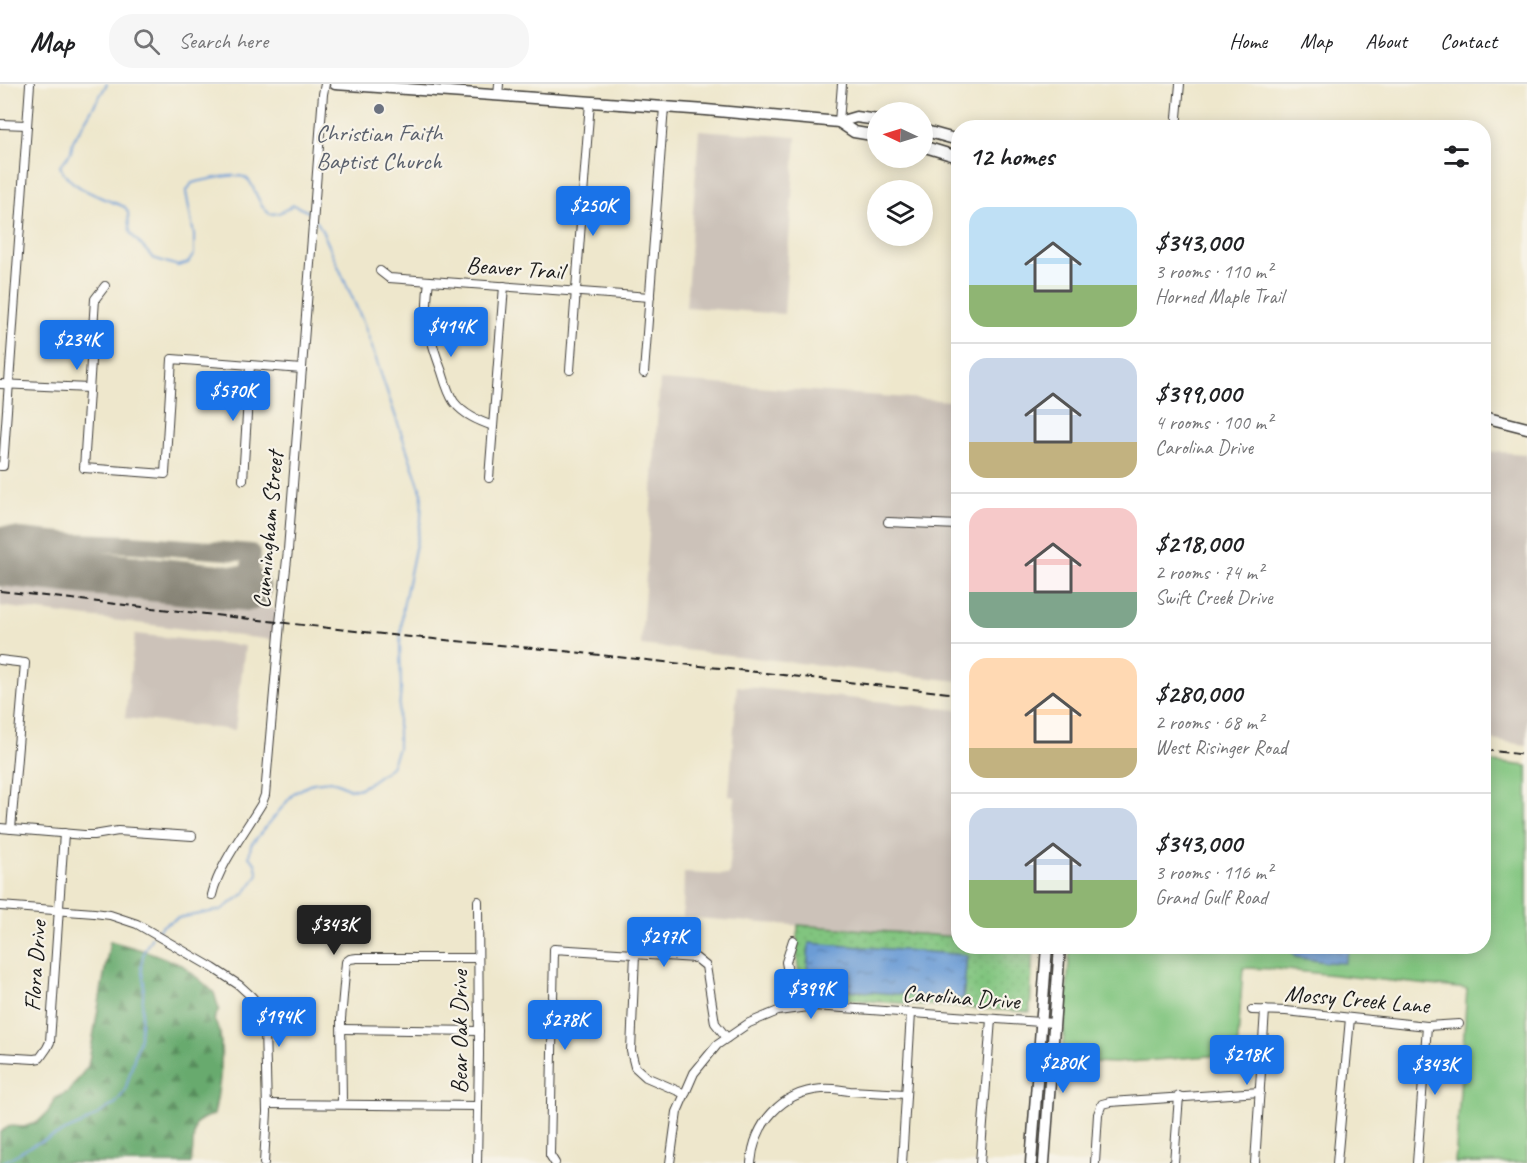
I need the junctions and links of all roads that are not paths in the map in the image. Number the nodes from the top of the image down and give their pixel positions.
1 (30, 84) edge
2 (325, 84) edge
3 (335, 84) edge
4 (842, 84) edge
5 (1179, 84) edge
6 (499, 90) edge
7 (590, 102) junction
8 (664, 107) junction
9 (867, 118) edge
10 (1177, 120) edge
11 (839, 122) junction
12 (0, 123) edge
13 (27, 125) junction
14 (933, 133) edge
15 (867, 134) edge
16 (951, 138) edge
17 (933, 149) edge
18 (951, 155) edge
19 (380, 270) dead end
20 (429, 281) junction
21 (105, 286) dead end
22 (504, 286) junction
23 (576, 291) junction
24 (650, 297) junction
25 (250, 365) junction
26 (302, 369) junction
27 (570, 370) dead end
28 (644, 373) dead end
29 (4, 384) edge
30 (89, 388) junction
31 (1491, 419) edge
32 (493, 426) junction
33 (1527, 428) edge
34 (2, 466) edge
35 (489, 478) dead end
36 (243, 480) dead end
37 (888, 522) dead end
38 (951, 525) edge
39 (0, 660) edge
40 (0, 828) edge
41 (11, 829) junction
42 (64, 833) junction
43 (192, 836) dead end
44 (212, 895) dead end
45 (478, 901) dead end
46 (0, 906) edge
47 (59, 911) junction
48 (793, 940) dead end
49 (635, 953) junction
50 (1046, 954) edge
51 (1059, 954) edge
52 (478, 958) junction
53 (795, 1008) junction
54 (1252, 1010) dead end
55 (1264, 1010) junction
56 (911, 1013) junction
57 (1350, 1018) junction
58 (991, 1019) junction
59 (1041, 1022) junction
60 (1054, 1023) junction
61 (1458, 1024) dead end
62 (1427, 1026) junction
63 (342, 1029) junction
64 (479, 1031) junction
65 (727, 1038) junction
66 (0, 1057) edge
67 (1260, 1092) junction
68 (685, 1094) junction
69 (906, 1095) junction
70 (1179, 1096) junction
71 (267, 1104) junction
72 (342, 1104) junction
73 (478, 1106) junction
74 (264, 1163) edge
75 (477, 1163) edge
76 (555, 1163) edge
77 (670, 1163) edge
78 (751, 1163) edge
79 (902, 1163) edge
80 (980, 1163) edge
81 (1031, 1163) edge
82 (1044, 1163) edge
83 (1095, 1163) edge
84 (1174, 1163) edge
85 (1256, 1163) edge
86 (1337, 1163) edge
87 (1418, 1163) edge

1 - 13 street
2 - 26 street, Cunningham Street
3 - 6 main road
4 - 11 street
5 - 10 street
6 - 7 main road
7 - 8 main road
7 - 23 street
8 - 11 main road
8 - 24 street
9 - 11 main road
11 - 15 main road
12 - 13 street
13 - 29 street
14 - 16 main road
17 - 18 main road
19 - 20 street, Beaver Trail
20 - 22 street, Beaver Trail
20 - 32 street
21 - 30 street
22 - 23 street, Beaver Trail
22 - 32 street
23 - 24 street, Beaver Trail
23 - 27 street
24 - 28 street
25 - 26 street
25 - 30 street
25 - 36 street
26 - 44 street, Cunningham Street
29 - 30 street
29 - 34 street
31 - 33 main road
32 - 35 street
37 - 38 street
39 - 41 street
40 - 41 street
41 - 42 street
42 - 43 street
42 - 47 street, Flora Drive
45 - 52 street, Bear Oak Drive
46 - 47 street
47 - 66 street, Flora Drive
47 - 71 street
48 - 53 street
49 - 65 street
49 - 68 street
49 - 76 street
50 - 59 main road
51 - 60 main road
52 - 63 street
52 - 64 street, Bear Oak Drive
53 - 56 street, Carolina Drive
53 - 65 street, Carolina Drive
54 - 55 street, Mossy Creek Lane
55 - 57 street, Mossy Creek Lane
55 - 67 street
56 - 58 street, Carolina Drive
56 - 69 street
57 - 62 street, Mossy Creek Lane
57 - 86 street
58 - 59 street, Carolina Drive
58 - 80 street
59 - 60 street, Carolina Drive
59 - 81 main road
60 - 82 main road
61 - 62 street, Mossy Creek Lane
62 - 87 street
63 - 64 street
63 - 72 street
64 - 73 street, Bear Oak Drive
65 - 68 street, Carolina Drive
67 - 70 street
67 - 85 street
68 - 77 street, Carolina Drive
69 - 78 street
69 - 79 street
70 - 83 street
70 - 84 street
71 - 72 street
71 - 74 street
72 - 73 street
73 - 75 street, Bear Oak Drive

